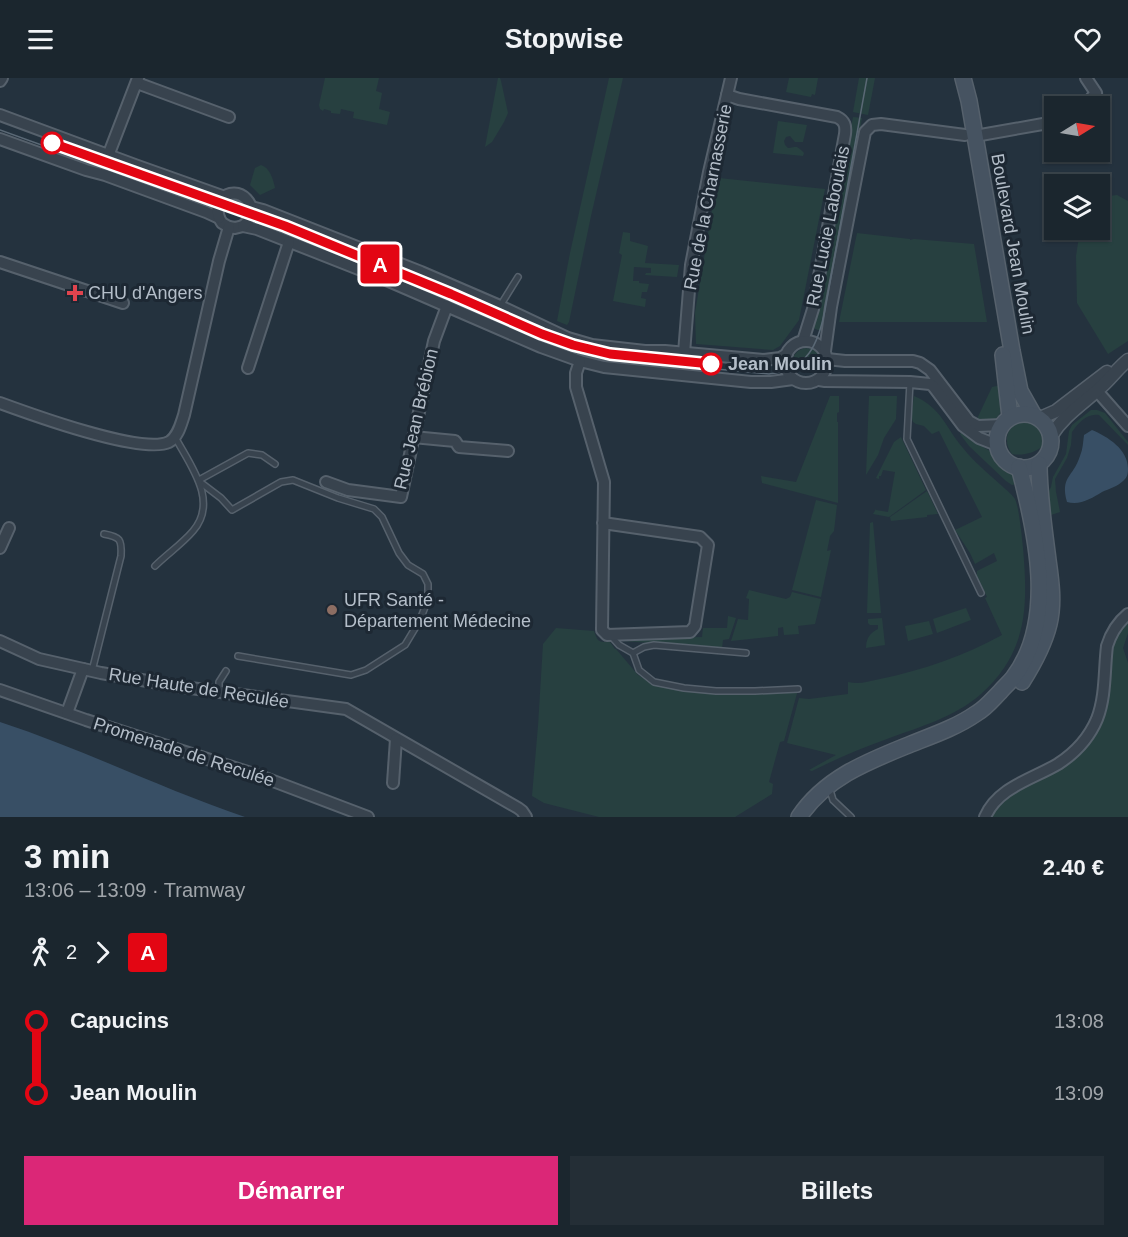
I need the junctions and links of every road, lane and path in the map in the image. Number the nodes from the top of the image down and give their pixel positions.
1 (731, 78) edge
2 (954, 78) edge
3 (963, 78) edge
4 (1086, 78) edge
5 (138, 81) edge
6 (727, 96) junction
7 (1093, 96) edge
8 (0, 117) edge
9 (229, 117) dead end
10 (1044, 124) edge
11 (0, 125) edge
12 (970, 136) junction
13 (0, 139) edge
14 (108, 156) junction
15 (225, 197) junction
16 (251, 207) junction
17 (219, 218) junction
18 (243, 226) junction
19 (229, 227) junction
20 (289, 242) junction
21 (0, 262) edge
22 (518, 277) dead end
23 (123, 303) dead end
24 (447, 306) junction
25 (500, 306) junction
26 (802, 341) junction
27 (684, 353) junction
28 (787, 354) junction
29 (826, 355) junction
30 (580, 361) junction
31 (1123, 364) edge
32 (248, 369) dead end
33 (794, 379) junction
34 (819, 380) junction
35 (910, 382) junction
36 (1097, 391) junction
37 (0, 403) edge
38 (1036, 416) junction
39 (1006, 421) junction
40 (1128, 426) edge
41 (1052, 436) junction
42 (175, 437) junction
43 (413, 437) junction
44 (997, 445) junction
45 (508, 451) dead end
46 (275, 464) dead end
47 (1039, 464) junction
48 (1019, 468) junction
49 (200, 481) junction
50 (326, 482) dead end
51 (603, 523) junction
52 (9, 528) dead end
53 (104, 534) dead end
54 (0, 548) edge
55 (155, 566) dead end
56 (981, 593) dead end
57 (1128, 614) edge
58 (610, 634) junction
59 (0, 641) edge
60 (633, 653) junction
61 (746, 653) dead end
62 (237, 656) dead end
63 (88, 670) junction
64 (226, 671) dead end
65 (798, 689) dead end
66 (0, 690) edge
67 (219, 692) junction
68 (67, 713) junction
69 (396, 739) junction
70 (393, 783) dead end
71 (830, 790) junction
72 (815, 798) junction
73 (368, 817) edge
74 (526, 817) edge
75 (799, 817) edge
76 (851, 817) edge
77 (985, 817) edge

1 - 6 street, Rue de la Charnasserie
2 - 12 main road, Boulevard Jean Moulin
3 - 12 main road, Boulevard Jean Moulin
4 - 7 street
5 - 9 street
5 - 14 street
6 - 26 street, Rue Lucie Laboulais
6 - 27 street, Rue de la Charnasserie
8 - 11 street
8 - 14 street
10 - 12 street
12 - 29 street
12 - 38 main road, Boulevard Jean Moulin
12 - 39 main road, Boulevard Jean Moulin
13 - 17 street
14 - 15 street
15 - 16 street
15 - 17 street
16 - 18 street
16 - 25 street
17 - 19 street
18 - 19 street
18 - 20 street
19 - 42 street
20 - 24 street
20 - 32 street
21 - 23 street
22 - 25 lane
24 - 30 street
24 - 43 street, Rue Jean Brébion
25 - 27 street
26 - 28 street
26 - 29 street
27 - 28 street
28 - 33 street
29 - 34 street
29 - 39 street
30 - 33 street
30 - 51 street
31 - 36 street
31 - 38 street
33 - 34 street
34 - 35 street
35 - 44 street
35 - 56 lane
36 - 40 street
36 - 41 street
37 - 42 street
38 - 39 main road
38 - 41 main road
39 - 44 main road
41 - 47 main road
42 - 49 lane
43 - 45 street
43 - 50 street, Rue Jean Brébion
44 - 48 main road
46 - 49 lane
47 - 48 main road
47 - 71 main road
48 - 72 main road
49 - 55 lane
49 - 62 lane
51 - 58 street
51 - 58 street
52 - 54 street
53 - 63 lane
57 - 77 street
58 - 60 lane
59 - 63 street, Rue Haute de Reculée
60 - 61 lane
60 - 65 lane
63 - 67 street, Rue Haute de Reculée
63 - 68 street
64 - 67 lane
66 - 68 street, Promenade de Reculée
67 - 69 street, Rue Haute de Reculée
68 - 73 street, Promenade de Reculée
69 - 70 street
69 - 74 street, Rue Haute de Reculée
71 - 72 main road
71 - 76 lane
72 - 75 main road

